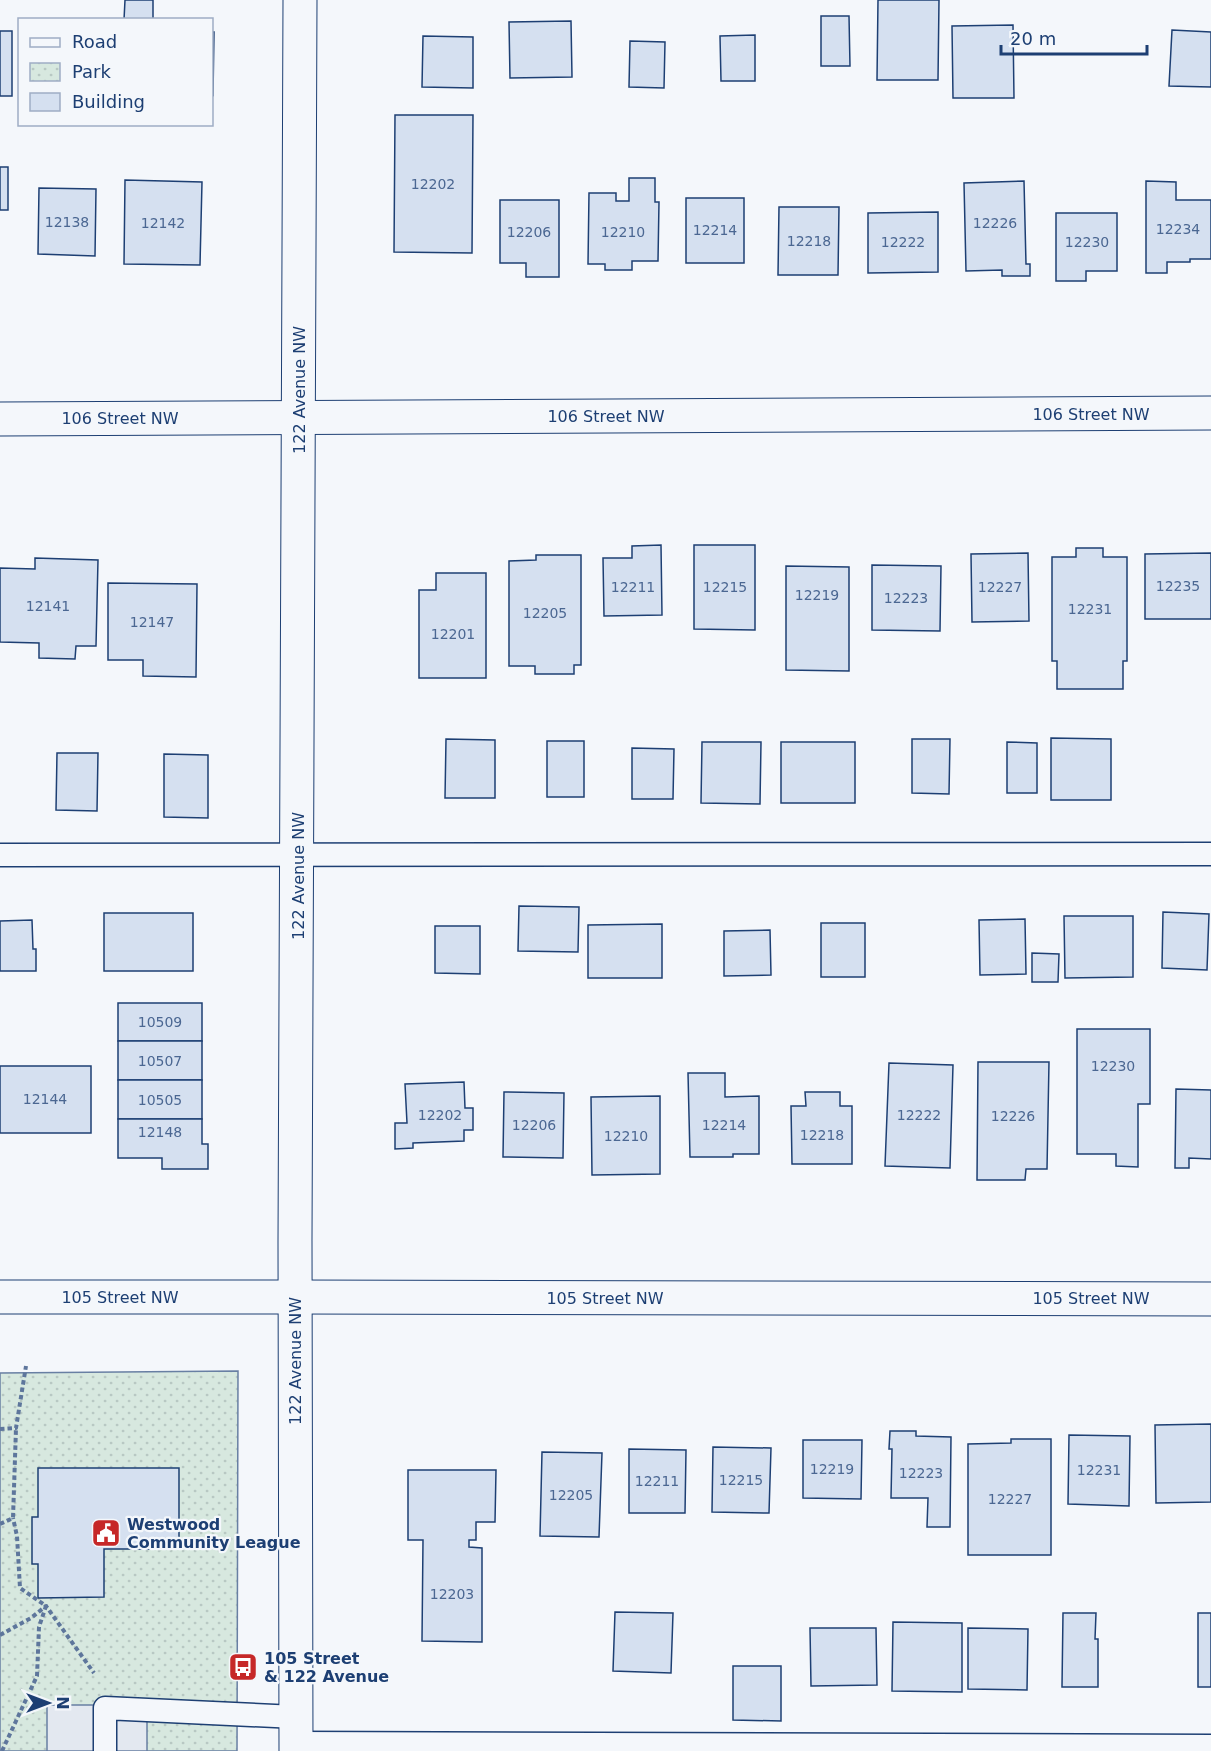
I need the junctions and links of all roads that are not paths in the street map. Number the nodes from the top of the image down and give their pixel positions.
1 (300, 0) edge
2 (1211, 413) edge
3 (299, 418) junction
4 (0, 419) edge
5 (1211, 854) edge
6 (0, 855) edge
7 (298, 855) junction
8 (0, 1297) edge
9 (295, 1297) junction
10 (1211, 1299) edge
11 (296, 1737) edge
12 (1211, 1746) edge
13 (105, 1751) edge

1 - 3 street, 122 Avenue NW
2 - 3 street, 106 Street NW
3 - 4 street, 106 Street NW
3 - 7 street, 122 Avenue NW
5 - 7 lane
6 - 7 lane
7 - 9 street, 122 Avenue NW
8 - 9 street, 105 Street NW
9 - 10 street, 105 Street NW
9 - 11 street, 122 Avenue NW
11 - 12 lane
11 - 13 lane

